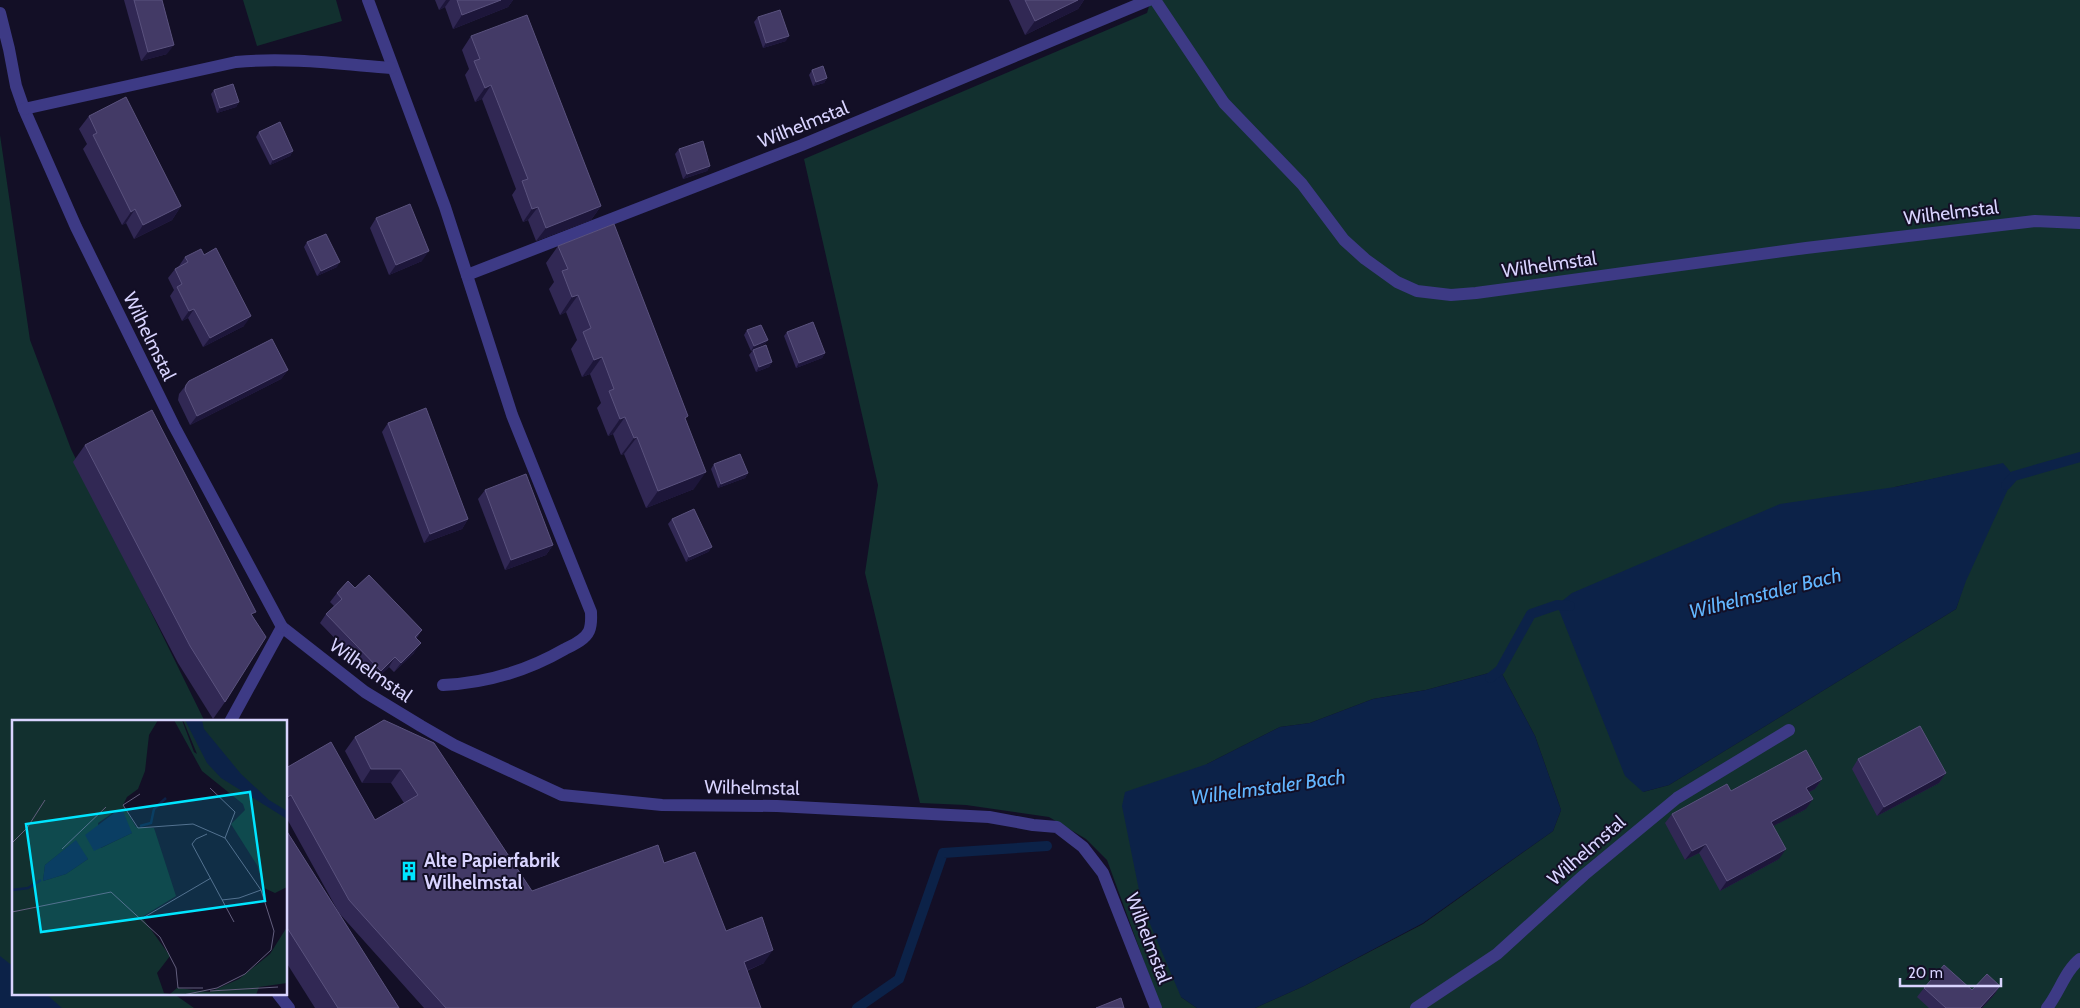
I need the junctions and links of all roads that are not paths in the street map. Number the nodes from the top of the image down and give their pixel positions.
1 (368, 0) edge
2 (1149, 0) edge
3 (1155, 0) edge
4 (0, 13) edge
5 (391, 68) junction
6 (24, 108) junction
7 (2080, 223) edge
8 (467, 275) junction
9 (282, 627) junction
10 (443, 684) dead end
11 (231, 720) edge
12 (1789, 730) dead end
13 (2080, 959) edge
14 (279, 996) edge
15 (288, 1008) edge
16 (1156, 1008) edge
17 (1416, 1008) edge
18 (2047, 1008) edge

1 - 5 street, Wilhelmstal
2 - 8 street, Wilhelmstal
3 - 7 street, Wilhelmstal
4 - 6 street, Wilhelmstal
5 - 6 street
5 - 8 street, Wilhelmstal
6 - 9 street, Wilhelmstal
8 - 10 street, Wilhelmstal
9 - 11 street
9 - 16 street, Wilhelmstal
12 - 17 street, Wilhelmstal
13 - 18 street
14 - 15 street

